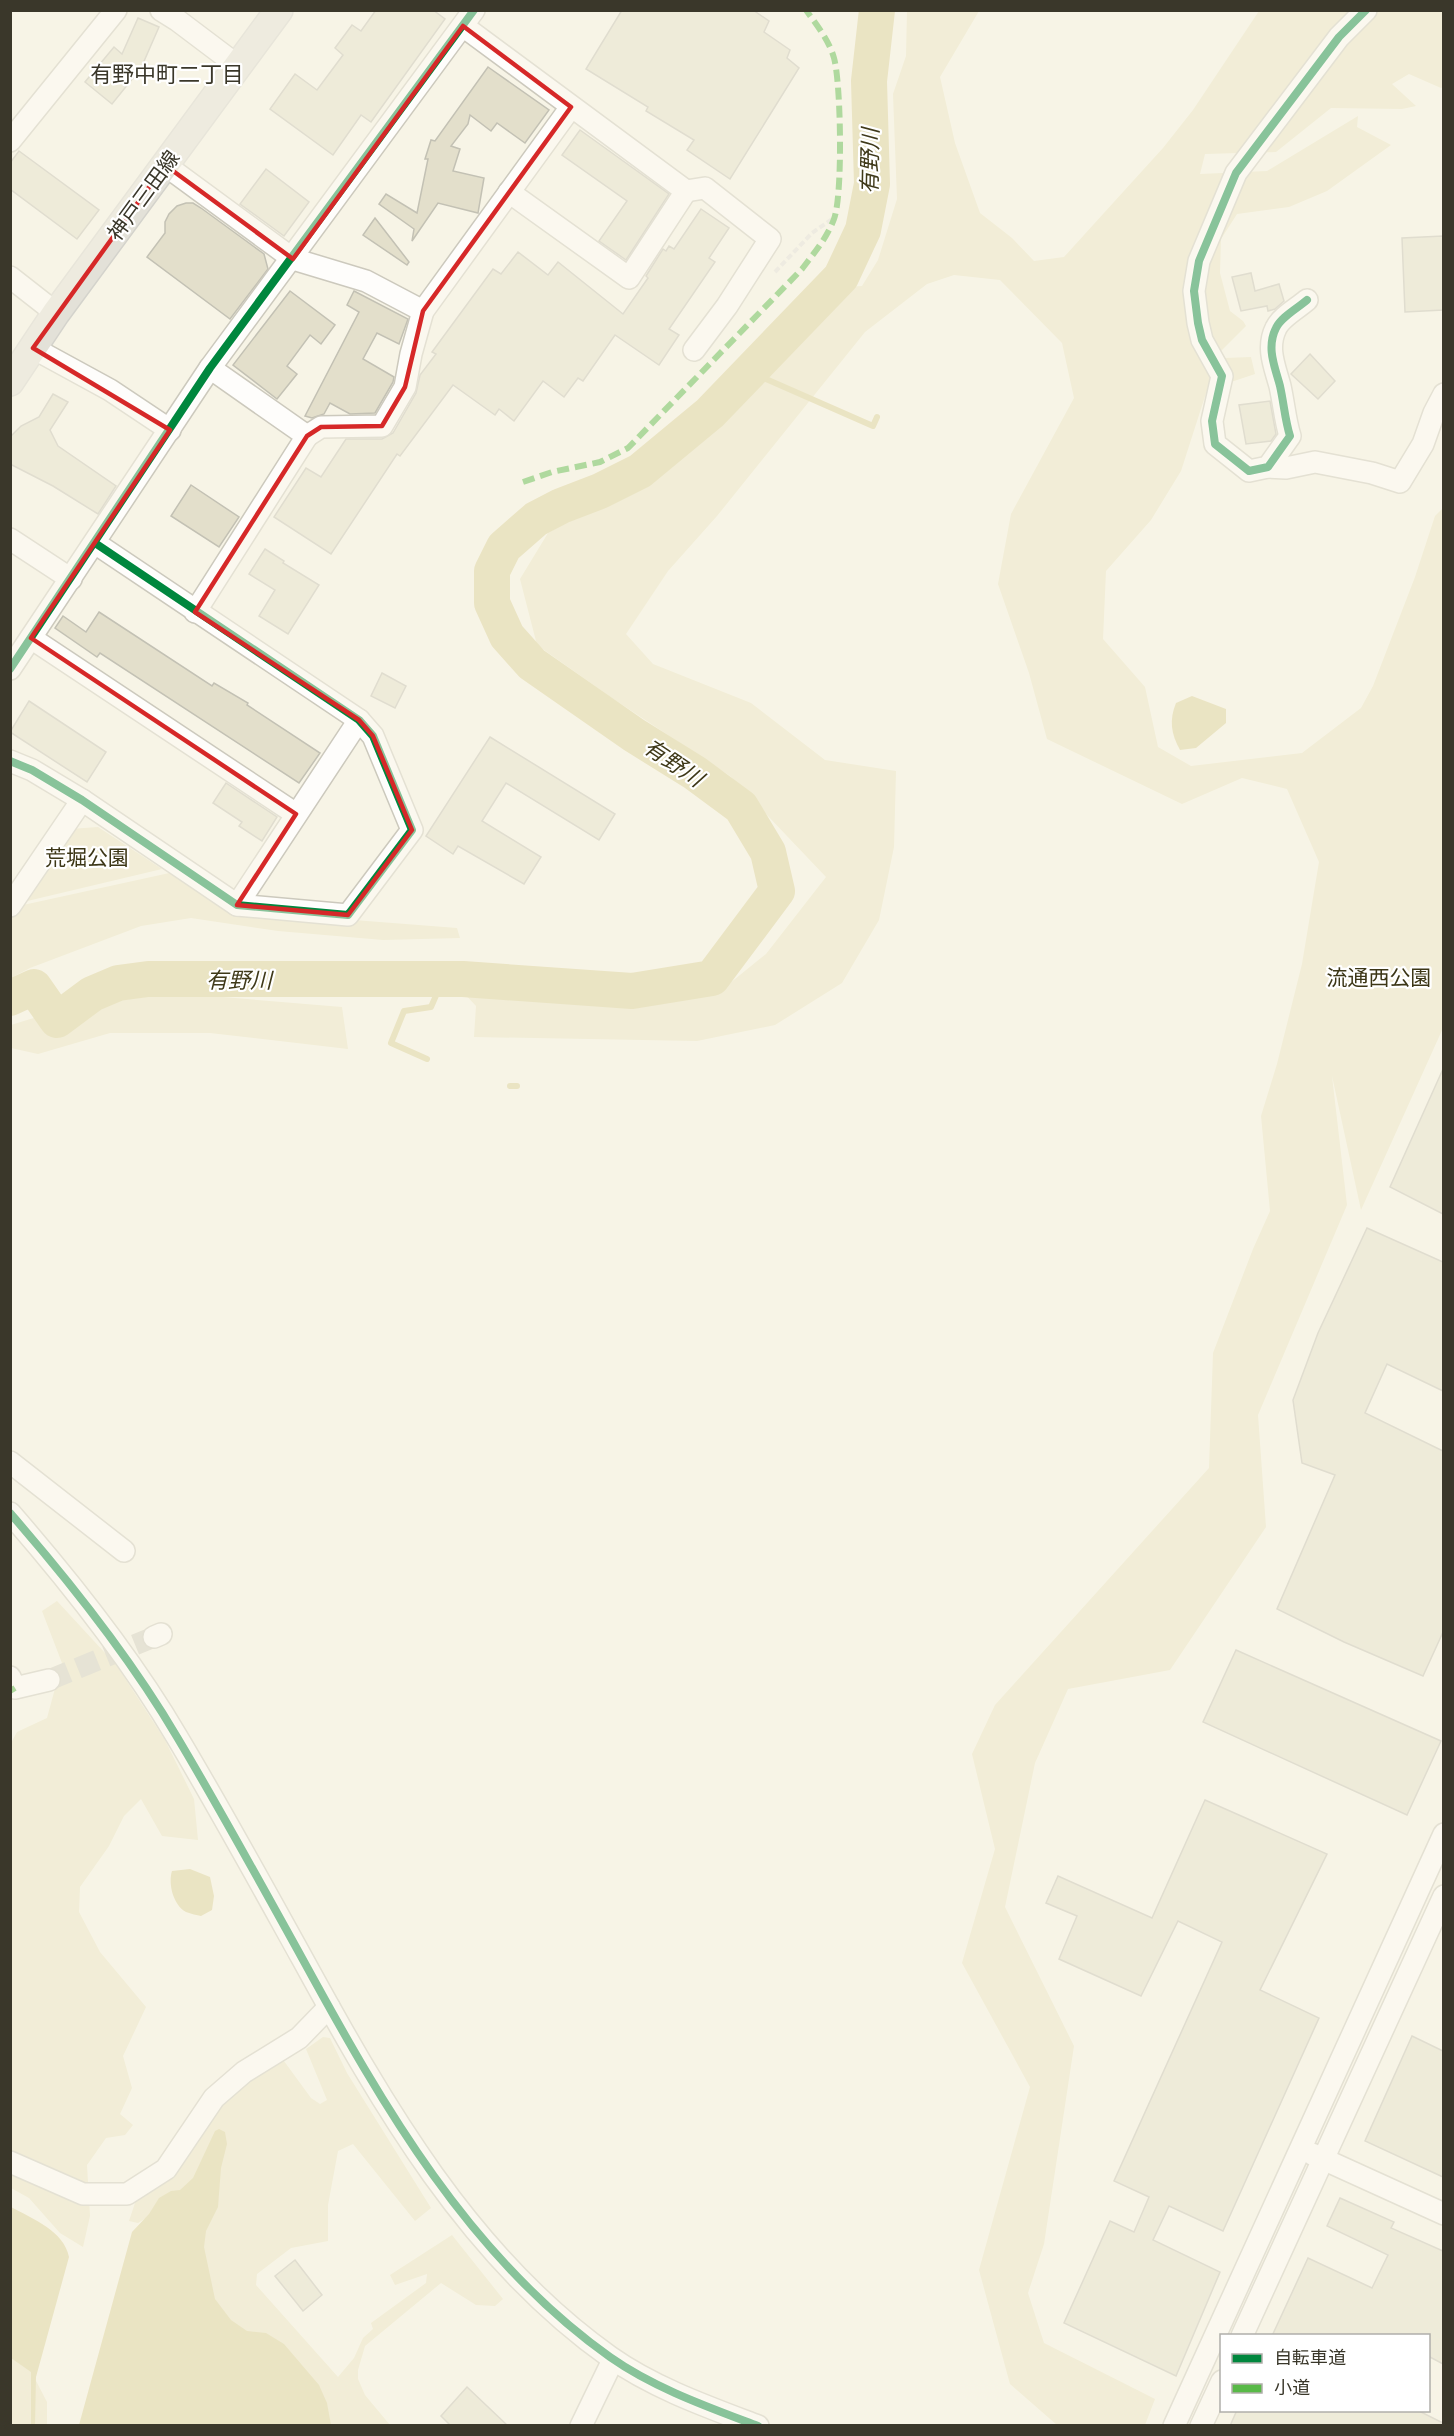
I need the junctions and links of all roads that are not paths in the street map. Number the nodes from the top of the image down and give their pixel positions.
1 (116, 10) edge
2 (161, 10) edge
3 (279, 10) edge
4 (1366, 10) edge
5 (468, 18) edge
6 (238, 66) junction
7 (571, 107) junction
8 (10, 141) edge
9 (165, 165) junction
10 (686, 191) junction
11 (509, 192) junction
12 (293, 258) junction
13 (10, 277) edge
14 (1307, 300) dead end
15 (423, 311) junction
16 (56, 313) junction
17 (33, 348) junction
18 (694, 350) dead end
19 (210, 368) junction
20 (10, 382) edge
21 (1443, 393) edge
22 (170, 430) junction
23 (308, 436) junction
24 (1268, 467) junction
25 (10, 539) edge
26 (95, 543) junction
27 (71, 579) junction
28 (195, 612) junction
29 (32, 638) junction
30 (10, 669) edge
31 (359, 720) junction
32 (10, 761) edge
33 (82, 800) junction
34 (296, 814) junction
35 (237, 905) junction
36 (10, 906) edge
37 (10, 1462) edge
38 (10, 1514) edge
39 (124, 1551) dead end
40 (10, 1677) edge
41 (49, 1680) tunnel mouth
42 (1443, 1834) edge
43 (1443, 1896) edge
44 (329, 2007) junction
45 (1301, 2149) junction
46 (1323, 2159) junction
47 (10, 2162) edge
48 (1443, 2214) edge
49 (1243, 2334) edge
50 (614, 2360) junction
51 (1220, 2383) edge
52 (581, 2426) edge
53 (758, 2426) edge
54 (1174, 2426) edge
55 (1201, 2426) edge

1 - 8 street
2 - 6 street
3 - 6 main road, 神戸三田線
4 - 24 street
5 - 7 street
5 - 12 street
6 - 9 main road, 神戸三田線
7 - 10 street
7 - 11 street
9 - 12 street
9 - 16 main road, 神戸三田線
10 - 11 street
10 - 18 street
11 - 15 street
12 - 15 street
12 - 19 street
13 - 16 street
14 - 24 street
15 - 23 street
16 - 17 main road, 神戸三田線
17 - 20 main road, 神戸三田線
17 - 22 street
19 - 22 street
19 - 23 street
21 - 24 street
22 - 26 street
23 - 28 street
25 - 27 street
26 - 27 street
26 - 28 street
27 - 29 street
28 - 31 street
29 - 30 street
29 - 34 street
31 - 34 street
31 - 35 street
32 - 33 street
33 - 35 street
33 - 36 street
34 - 35 street
37 - 39 street
38 - 44 street
40 - 41 street
42 - 45 street
43 - 46 street
44 - 47 street
44 - 50 street
45 - 46 street
45 - 54 street
46 - 48 street
46 - 49 street
50 - 52 street
50 - 53 street
51 - 55 street

